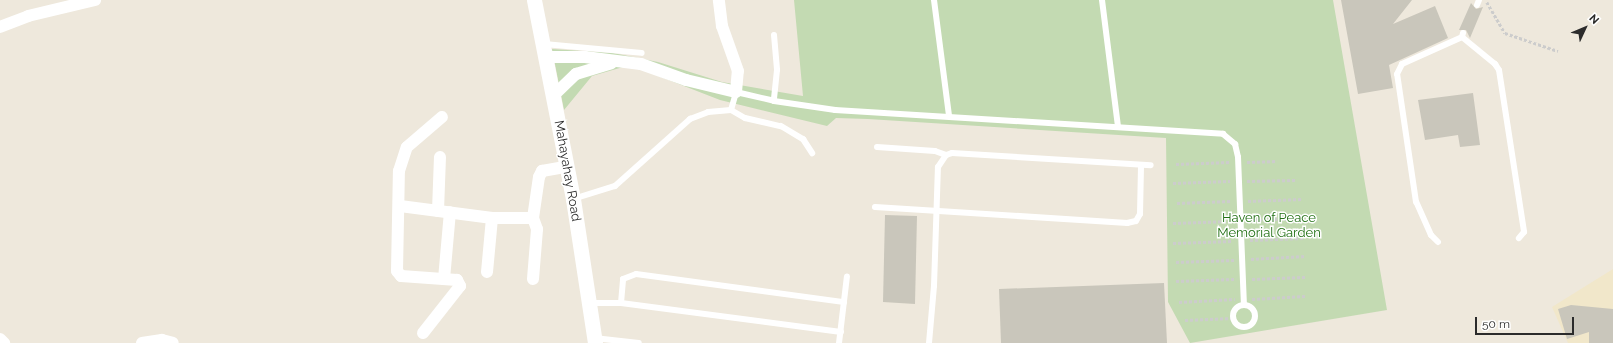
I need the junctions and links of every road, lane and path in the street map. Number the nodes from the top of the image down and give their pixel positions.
1 (95, 0) edge
2 (534, 0) edge
3 (719, 0) edge
4 (934, 0) edge
5 (1102, 0) edge
6 (1486, 0) edge
7 (0, 27) edge
8 (774, 35) dead end
9 (545, 51) junction
10 (1558, 51) dead end
11 (642, 53) dead end
12 (616, 62) junction
13 (736, 92) junction
14 (553, 96) junction
15 (774, 101) junction
16 (731, 110) junction
17 (949, 116) junction
18 (442, 117) dead end
19 (1118, 126) junction
20 (877, 147) dead end
21 (812, 153) dead end
22 (946, 155) junction
23 (440, 158) dead end
24 (1276, 160) dead end
25 (1238, 162) junction
26 (1176, 164) dead end
27 (1141, 165) junction
28 (1151, 165) dead end
29 (565, 167) junction
30 (573, 199) junction
31 (400, 206) junction
32 (875, 207) dead end
33 (444, 212) junction
34 (936, 212) junction
35 (492, 218) junction
36 (533, 218) junction
37 (1519, 238) dead end
38 (1438, 242) dead end
39 (487, 272) dead end
40 (847, 276) dead end
41 (444, 279) junction
42 (533, 279) dead end
43 (844, 302) junction
44 (588, 303) junction
45 (621, 303) junction
46 (1244, 304) junction
47 (1233, 318) junction
48 (1185, 320) dead end
49 (841, 332) junction
50 (423, 333) dead end
51 (0, 339) edge
52 (595, 341) edge
53 (4, 343) edge
54 (142, 343) edge
55 (173, 343) edge
56 (639, 343) edge
57 (839, 343) edge
58 (929, 343) edge

1 - 7 street
2 - 9 street, Mahayahay Road
3 - 13 street
4 - 17 lane
5 - 19 lane
6 - 10 path
8 - 15 lane
9 - 11 lane
9 - 12 street
9 - 14 street, Mahayahay Road
12 - 13 street
12 - 14 street
13 - 15 lane
13 - 16 lane
14 - 29 street, Mahayahay Road
15 - 17 lane
16 - 21 lane
16 - 30 lane
17 - 19 lane
18 - 31 street
19 - 25 lane
20 - 22 lane
22 - 27 lane
22 - 34 lane
23 - 33 street
24 - 25 path
25 - 26 path
25 - 46 lane
27 - 28 lane
27 - 34 lane
29 - 30 street, Mahayahay Road
29 - 36 street
30 - 44 street, Mahayahay Road
31 - 33 street
31 - 41 street
32 - 34 lane
33 - 35 street
33 - 41 street
34 - 58 lane
35 - 36 street
35 - 39 street
36 - 42 street
37 - 38 lane
40 - 43 lane
41 - 50 street
43 - 45 lane
43 - 49 lane
44 - 45 lane
44 - 52 street, Mahayahay Road
45 - 49 lane
46 - 47 lane
46 - 47 lane
47 - 48 path
49 - 57 lane
51 - 53 street
52 - 56 lane
54 - 55 street

